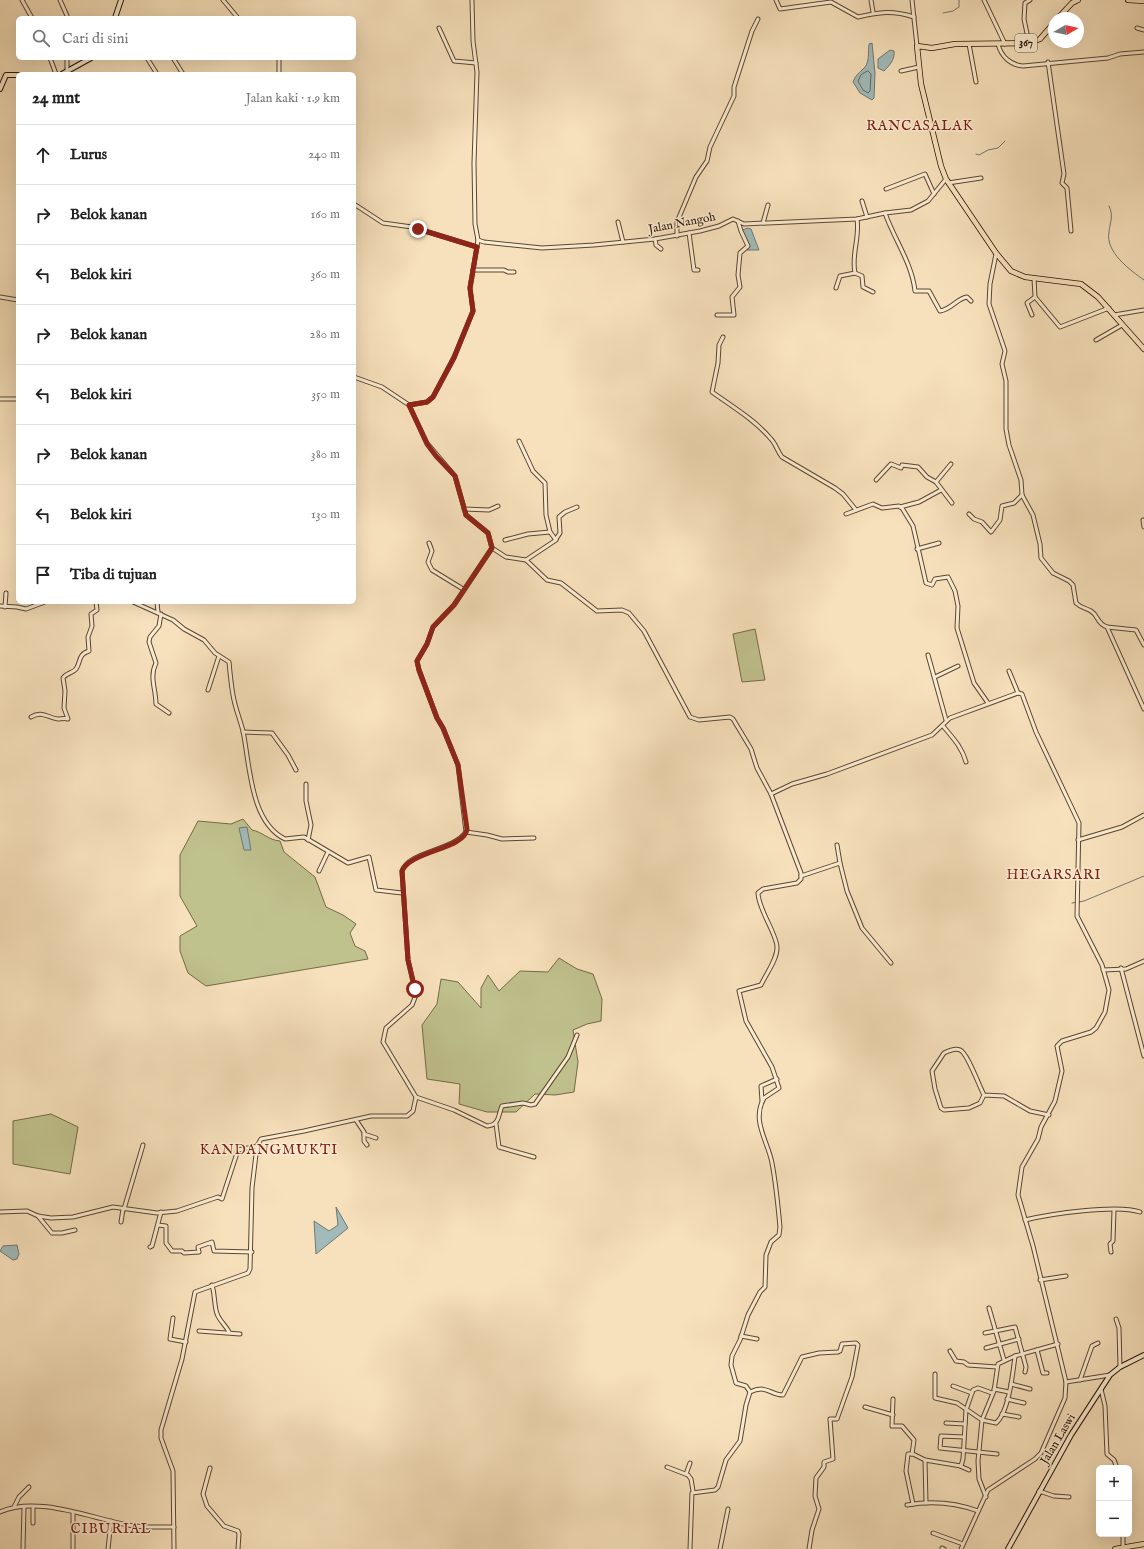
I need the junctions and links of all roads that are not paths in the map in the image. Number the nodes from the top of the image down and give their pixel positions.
1 (22, 0) edge
2 (121, 0) edge
3 (223, 0) edge
4 (472, 0) edge
5 (776, 0) edge
6 (871, 0) edge
7 (912, 0) edge
8 (984, 0) edge
9 (1030, 0) edge
10 (1078, 0) edge
11 (1128, 0) edge
12 (62, 1) edge
13 (1144, 1) edge
14 (873, 12) junction
15 (1064, 12) edge
16 (31, 16) edge
17 (67, 16) edge
18 (116, 16) edge
19 (236, 16) edge
20 (914, 17) junction
21 (758, 19) dead end
22 (439, 28) dead end
23 (1137, 28) dead end
24 (1048, 30) edge
25 (1144, 30) edge
26 (1029, 43) junction
27 (998, 44) junction
28 (1004, 44) junction
29 (917, 46) junction
30 (970, 46) junction
31 (1144, 52) edge
32 (51, 60) edge
33 (67, 60) edge
34 (87, 60) edge
35 (148, 60) edge
36 (174, 60) edge
37 (279, 60) edge
38 (1048, 62) junction
39 (476, 63) junction
40 (919, 67) junction
41 (67, 71) joint
42 (901, 71) dead end
43 (55, 72) edge
44 (156, 72) edge
45 (181, 72) edge
46 (279, 72) edge
47 (16, 75) edge
48 (976, 82) dead end
49 (0, 89) edge
50 (981, 178) dead end
51 (947, 181) junction
52 (886, 189) dead end
53 (934, 194) junction
54 (862, 201) dead end
55 (356, 205) edge
56 (768, 205) dead end
57 (885, 213) junction
58 (867, 217) junction
59 (858, 219) junction
60 (738, 221) junction
61 (618, 222) dead end
62 (764, 223) junction
63 (1072, 231) dead end
64 (689, 233) junction
65 (677, 236) junction
66 (655, 239) junction
67 (478, 240) junction
68 (623, 242) junction
69 (477, 247) junction
70 (661, 249) dead end
71 (996, 253) junction
72 (473, 270) junction
73 (698, 270) dead end
74 (514, 272) dead end
75 (855, 273) junction
76 (1034, 278) junction
77 (836, 288) dead end
78 (873, 292) dead end
79 (1035, 297) junction
80 (0, 298) edge
81 (16, 300) edge
82 (971, 301) dead end
83 (1109, 308) junction
84 (1144, 310) edge
85 (717, 315) dead end
86 (1032, 315) dead end
87 (1114, 315) junction
88 (1122, 325) junction
89 (723, 337) dead end
90 (1096, 340) dead end
91 (1144, 349) edge
92 (356, 377) edge
93 (0, 399) edge
94 (16, 399) edge
95 (409, 405) junction
96 (519, 441) dead end
97 (951, 464) dead end
98 (876, 480) dead end
99 (936, 482) junction
100 (941, 490) junction
101 (1022, 495) junction
102 (952, 503) dead end
103 (498, 506) dead end
104 (577, 507) dead end
105 (900, 507) junction
106 (464, 509) junction
107 (856, 510) junction
108 (846, 514) dead end
109 (969, 514) dead end
110 (1143, 520) dead end
111 (1144, 527) edge
112 (550, 532) junction
113 (556, 538) junction
114 (505, 540) dead end
115 (428, 543) dead end
116 (939, 543) dead end
117 (492, 548) junction
118 (917, 549) junction
119 (526, 560) junction
120 (463, 590) junction
121 (6, 593) dead end
122 (41, 604) edge
123 (96, 604) edge
124 (138, 604) edge
125 (157, 604) edge
126 (0, 606) edge
127 (5, 606) junction
128 (159, 613) junction
129 (1107, 627) junction
130 (1144, 645) edge
131 (928, 655) dead end
132 (219, 656) junction
133 (958, 666) dead end
134 (1010, 671) dead end
135 (935, 677) junction
136 (208, 690) dead end
137 (1018, 693) junction
138 (988, 703) junction
139 (1144, 709) edge
140 (169, 713) dead end
141 (32, 717) dead end
142 (946, 720) junction
143 (943, 726) junction
144 (243, 732) junction
145 (966, 762) dead end
146 (296, 770) dead end
147 (306, 784) dead end
148 (771, 794) junction
149 (1144, 815) edge
150 (466, 832) junction
151 (534, 838) dead end
152 (308, 840) junction
153 (1078, 840) junction
154 (836, 845) dead end
155 (328, 852) junction
156 (840, 863) junction
157 (319, 871) dead end
158 (801, 876) junction
159 (402, 893) junction
160 (1144, 961) edge
161 (891, 963) dead end
162 (1121, 968) junction
163 (1104, 970) junction
164 (577, 1035) dead end
165 (1144, 1056) edge
166 (777, 1079) junction
167 (984, 1095) junction
168 (416, 1097) junction
169 (762, 1102) junction
170 (1049, 1115) junction
171 (356, 1120) junction
172 (496, 1124) junction
173 (364, 1134) junction
174 (376, 1138) dead end
175 (143, 1145) dead end
176 (367, 1145) dead end
177 (258, 1146) junction
178 (534, 1157) dead end
179 (124, 1209) junction
180 (1114, 1210) junction
181 (0, 1212) edge
182 (161, 1212) junction
183 (1140, 1212) dead end
184 (38, 1216) junction
185 (1025, 1220) junction
186 (121, 1222) dead end
187 (158, 1225) junction
188 (75, 1230) dead end
189 (150, 1247) dead end
190 (252, 1252) junction
191 (1111, 1252) dead end
192 (1066, 1276) dead end
193 (1040, 1280) junction
194 (212, 1285) junction
195 (989, 1308) dead end
196 (173, 1318) dead end
197 (1116, 1319) dead end
198 (996, 1330) junction
199 (199, 1331) dead end
200 (228, 1332) junction
201 (985, 1333) dead end
202 (240, 1334) dead end
203 (741, 1336) junction
204 (757, 1339) dead end
205 (1019, 1339) junction
206 (186, 1342) junction
207 (1098, 1343) dead end
208 (1058, 1344) junction
209 (1000, 1345) junction
210 (986, 1348) dead end
211 (1037, 1350) junction
212 (950, 1351) dead end
213 (1023, 1354) junction
214 (1144, 1355) edge
215 (1015, 1356) junction
216 (1004, 1360) junction
217 (997, 1367) junction
218 (1120, 1367) junction
219 (1025, 1372) dead end
220 (1047, 1373) dead end
221 (935, 1374) dead end
222 (1110, 1376) junction
223 (1080, 1380) junction
224 (1066, 1382) junction
225 (1011, 1384) junction
226 (953, 1386) dead end
227 (1101, 1388) junction
228 (994, 1389) junction
229 (1030, 1389) dead end
230 (750, 1392) junction
231 (1009, 1392) junction
232 (972, 1393) junction
233 (992, 1393) junction
234 (893, 1399) dead end
235 (1007, 1399) junction
236 (1024, 1403) dead end
237 (865, 1407) dead end
238 (966, 1410) junction
239 (1002, 1414) junction
240 (893, 1415) junction
241 (1019, 1417) dead end
242 (982, 1420) junction
243 (946, 1423) dead end
244 (965, 1424) junction
245 (964, 1438) junction
246 (963, 1450) junction
247 (979, 1451) junction
248 (914, 1454) junction
249 (997, 1454) dead end
250 (925, 1460) junction
251 (690, 1463) dead end
252 (1116, 1465) edge
253 (960, 1466) junction
254 (667, 1467) dead end
255 (210, 1468) dead end
256 (969, 1470) dead end
257 (686, 1474) junction
258 (29, 1487) dead end
259 (693, 1491) junction
260 (1039, 1492) junction
261 (986, 1497) junction
262 (1069, 1497) dead end
263 (926, 1503) junction
264 (913, 1504) junction
265 (907, 1505) dead end
266 (14, 1507) junction
267 (24, 1507) junction
268 (33, 1507) junction
269 (728, 1509) dead end
270 (978, 1511) junction
271 (0, 1512) edge
272 (73, 1513) junction
273 (111, 1521) junction
274 (33, 1523) dead end
275 (174, 1527) junction
276 (933, 1533) dead end
277 (1123, 1537) edge
278 (963, 1544) junction
279 (1144, 1544) edge
280 (1123, 1548) junction
281 (1133, 1548) edge
282 (23, 1549) edge
283 (73, 1549) edge
284 (108, 1549) edge
285 (174, 1549) edge
286 (238, 1549) edge
287 (690, 1549) edge
288 (720, 1549) edge
289 (809, 1549) edge
290 (961, 1549) edge
291 (1008, 1549) edge
292 (1115, 1549) edge

1 - 16 street
2 - 18 street
3 - 19 street
4 - 39 street
5 - 14 street
6 - 14 street
7 - 20 street
8 - 28 street
9 - 26 street
10 - 15 main road
11 - 13 main road
12 - 17 street
14 - 20 street
20 - 29 street
21 - 65 street
22 - 39 street
23 - 25 street
24 - 26 main road, 367
26 - 28 main road, 367
27 - 28 main road, 367
27 - 30 main road, 367
27 - 38 street
29 - 30 main road, 367
29 - 40 main road
30 - 48 street
31 - 38 street
32 - 43 street
33 - 41 street
34 - 41 street
35 - 44 street
36 - 45 street
37 - 46 street
38 - 63 street
39 - 67 street
40 - 42 street
40 - 51 main road
47 - 49 street
50 - 51 street
51 - 53 street, Jalan Nangoh
51 - 71 main road
52 - 53 street
53 - 57 street, Jalan Nangoh
54 - 58 street
55 - 69 street
56 - 62 street
57 - 58 street, Jalan Nangoh
57 - 82 street
58 - 59 street, Jalan Nangoh
59 - 62 street, Jalan Nangoh
59 - 75 street
60 - 62 street, Jalan Nangoh
60 - 64 street, Jalan Nangoh
60 - 85 street
61 - 68 street
64 - 65 street, Jalan Nangoh
64 - 73 street
65 - 66 street, Jalan Nangoh
66 - 68 street, Jalan Nangoh
66 - 70 street
67 - 68 street, Jalan Nangoh
67 - 69 street
69 - 72 street
71 - 76 main road
71 - 101 street
72 - 74 street
72 - 95 street
75 - 77 street
75 - 78 street
76 - 79 street
76 - 83 main road
79 - 83 street
79 - 86 street
80 - 81 street
83 - 87 main road
84 - 87 street
87 - 88 main road
88 - 90 street
88 - 91 main road
89 - 107 street
92 - 95 street
93 - 94 street
95 - 106 street
96 - 112 street
97 - 99 street
98 - 99 street
99 - 100 street
100 - 102 street
100 - 105 street
101 - 109 street
101 - 129 street
103 - 106 street
104 - 113 street
105 - 107 street
105 - 118 street
106 - 117 street
107 - 108 street
110 - 111 street
112 - 113 street
112 - 114 street
113 - 119 street
115 - 120 street
116 - 118 street
117 - 119 street
117 - 120 street
118 - 138 street
119 - 148 street
120 - 150 street
121 - 127 street
122 - 127 street
123 - 141 street
124 - 128 street
125 - 128 street
126 - 127 street
128 - 132 street
128 - 140 street
129 - 130 street
129 - 139 street
131 - 135 street
132 - 136 street
132 - 144 street
133 - 135 street
134 - 137 street
135 - 142 street
137 - 138 street
137 - 153 street
138 - 142 street
142 - 143 street
143 - 145 street
143 - 148 street
144 - 146 street
144 - 152 street
147 - 152 street
148 - 158 street
149 - 153 street
150 - 151 street
150 - 159 street
152 - 155 street
153 - 163 street
154 - 156 street
155 - 157 street
155 - 159 street
156 - 158 street
156 - 161 street
158 - 166 street
159 - 168 street
160 - 162 street
162 - 163 street
162 - 165 street
163 - 170 street
164 - 172 street
166 - 169 street
166 - 169 street
167 - 167 street
167 - 170 street
168 - 171 street
168 - 172 street
169 - 203 street
170 - 185 street
171 - 173 street
171 - 177 street
172 - 178 street
173 - 174 street
173 - 176 street
175 - 179 street
177 - 182 street
177 - 190 street
179 - 182 street
179 - 184 street
179 - 186 street
180 - 183 street
180 - 185 street
180 - 191 street
181 - 184 street
182 - 187 street
184 - 188 street
185 - 193 street
187 - 189 street
187 - 190 street
190 - 194 street
192 - 193 street
193 - 208 street
194 - 200 street
194 - 206 street
195 - 198 street
196 - 206 street
197 - 218 street
198 - 201 street
198 - 205 street
198 - 209 street
199 - 200 street
200 - 202 street
203 - 204 street
203 - 230 street
205 - 209 street
205 - 213 street
206 - 275 street
207 - 223 street
208 - 211 street
208 - 224 street
209 - 210 street
209 - 216 street
211 - 213 street
211 - 220 street
212 - 217 street
213 - 215 street
213 - 219 street
214 - 218 street, Jalan Laswi
215 - 216 street
215 - 225 street
216 - 217 street
217 - 228 street
218 - 222 street, Jalan Laswi
221 - 238 street
222 - 223 street
222 - 227 street, Jalan Laswi
223 - 224 street
224 - 261 street
225 - 229 street
225 - 231 street
226 - 232 street
227 - 252 street
227 - 260 street, Jalan Laswi
228 - 231 street
228 - 233 street
230 - 259 street
230 - 289 street
231 - 235 street
232 - 233 street
232 - 238 street
233 - 242 street
234 - 240 street
235 - 236 street
235 - 239 street
237 - 240 street
238 - 242 street
238 - 244 street
239 - 241 street
239 - 242 street
240 - 248 street
242 - 247 street
243 - 244 street
244 - 245 street
245 - 246 street
245 - 246 street
246 - 247 street
246 - 253 street
247 - 249 street
247 - 261 street
248 - 250 street
248 - 264 street
250 - 253 street
250 - 263 street
251 - 257 street
253 - 256 street
254 - 257 street
255 - 286 street
257 - 259 street
258 - 266 street
259 - 287 street
260 - 262 street
260 - 291 street, Jalan Laswi
261 - 270 street
263 - 264 street
263 - 270 street
264 - 265 street
266 - 267 street
266 - 271 street
267 - 268 street
267 - 282 street
268 - 272 street
268 - 274 street
269 - 288 street
270 - 278 street
272 - 273 street
272 - 283 street
273 - 275 street
273 - 284 street
275 - 285 street
276 - 278 street
277 - 280 street
278 - 290 street
279 - 281 main road
280 - 281 main road
280 - 292 main road

